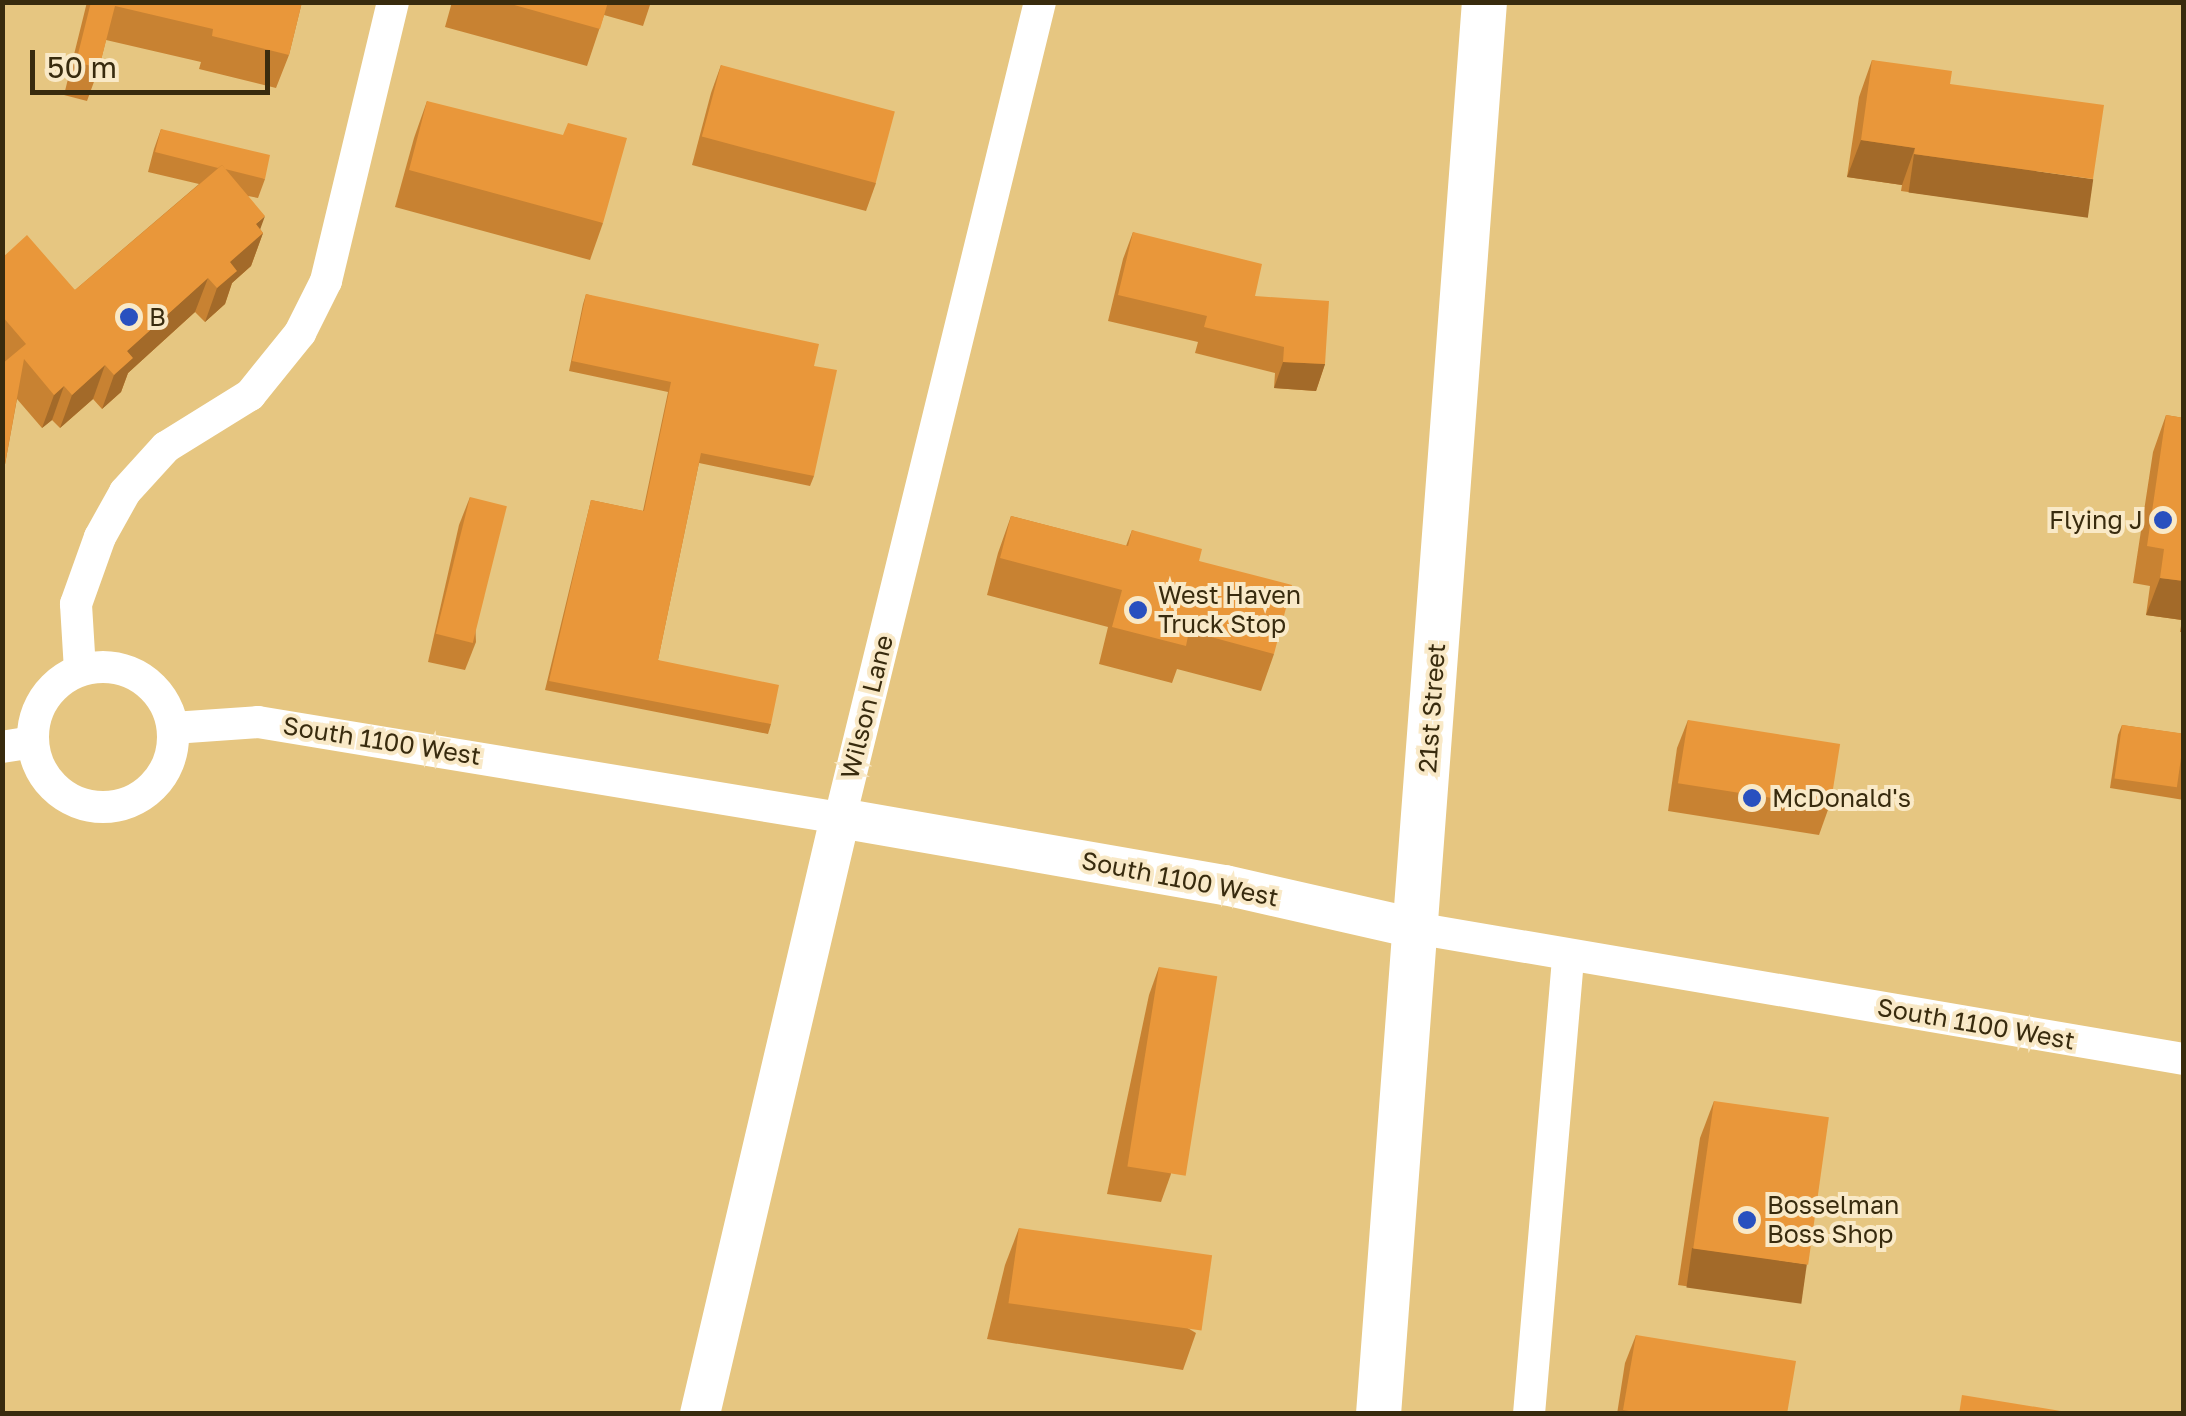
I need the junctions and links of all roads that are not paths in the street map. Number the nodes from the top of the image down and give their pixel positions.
1 (392, 2) edge
2 (1040, 2) edge
3 (1484, 2) edge
4 (80, 670) junction
5 (173, 728) junction
6 (18, 744) edge
7 (840, 818) junction
8 (1415, 928) junction
9 (1568, 955) junction
10 (2184, 1059) edge
11 (700, 1414) edge
12 (1378, 1414) edge
13 (1529, 1414) edge

1 - 4 street
2 - 7 street, Wilson Lane
3 - 8 main road, 21st Street
4 - 5 street
4 - 6 street
5 - 6 street
5 - 7 street, South 1100 West
7 - 8 street, South 1100 West
7 - 11 street, Wilson Lane
8 - 9 street, South 1100 West
8 - 12 main road, 21st Street
9 - 10 street, South 1100 West
9 - 13 street

